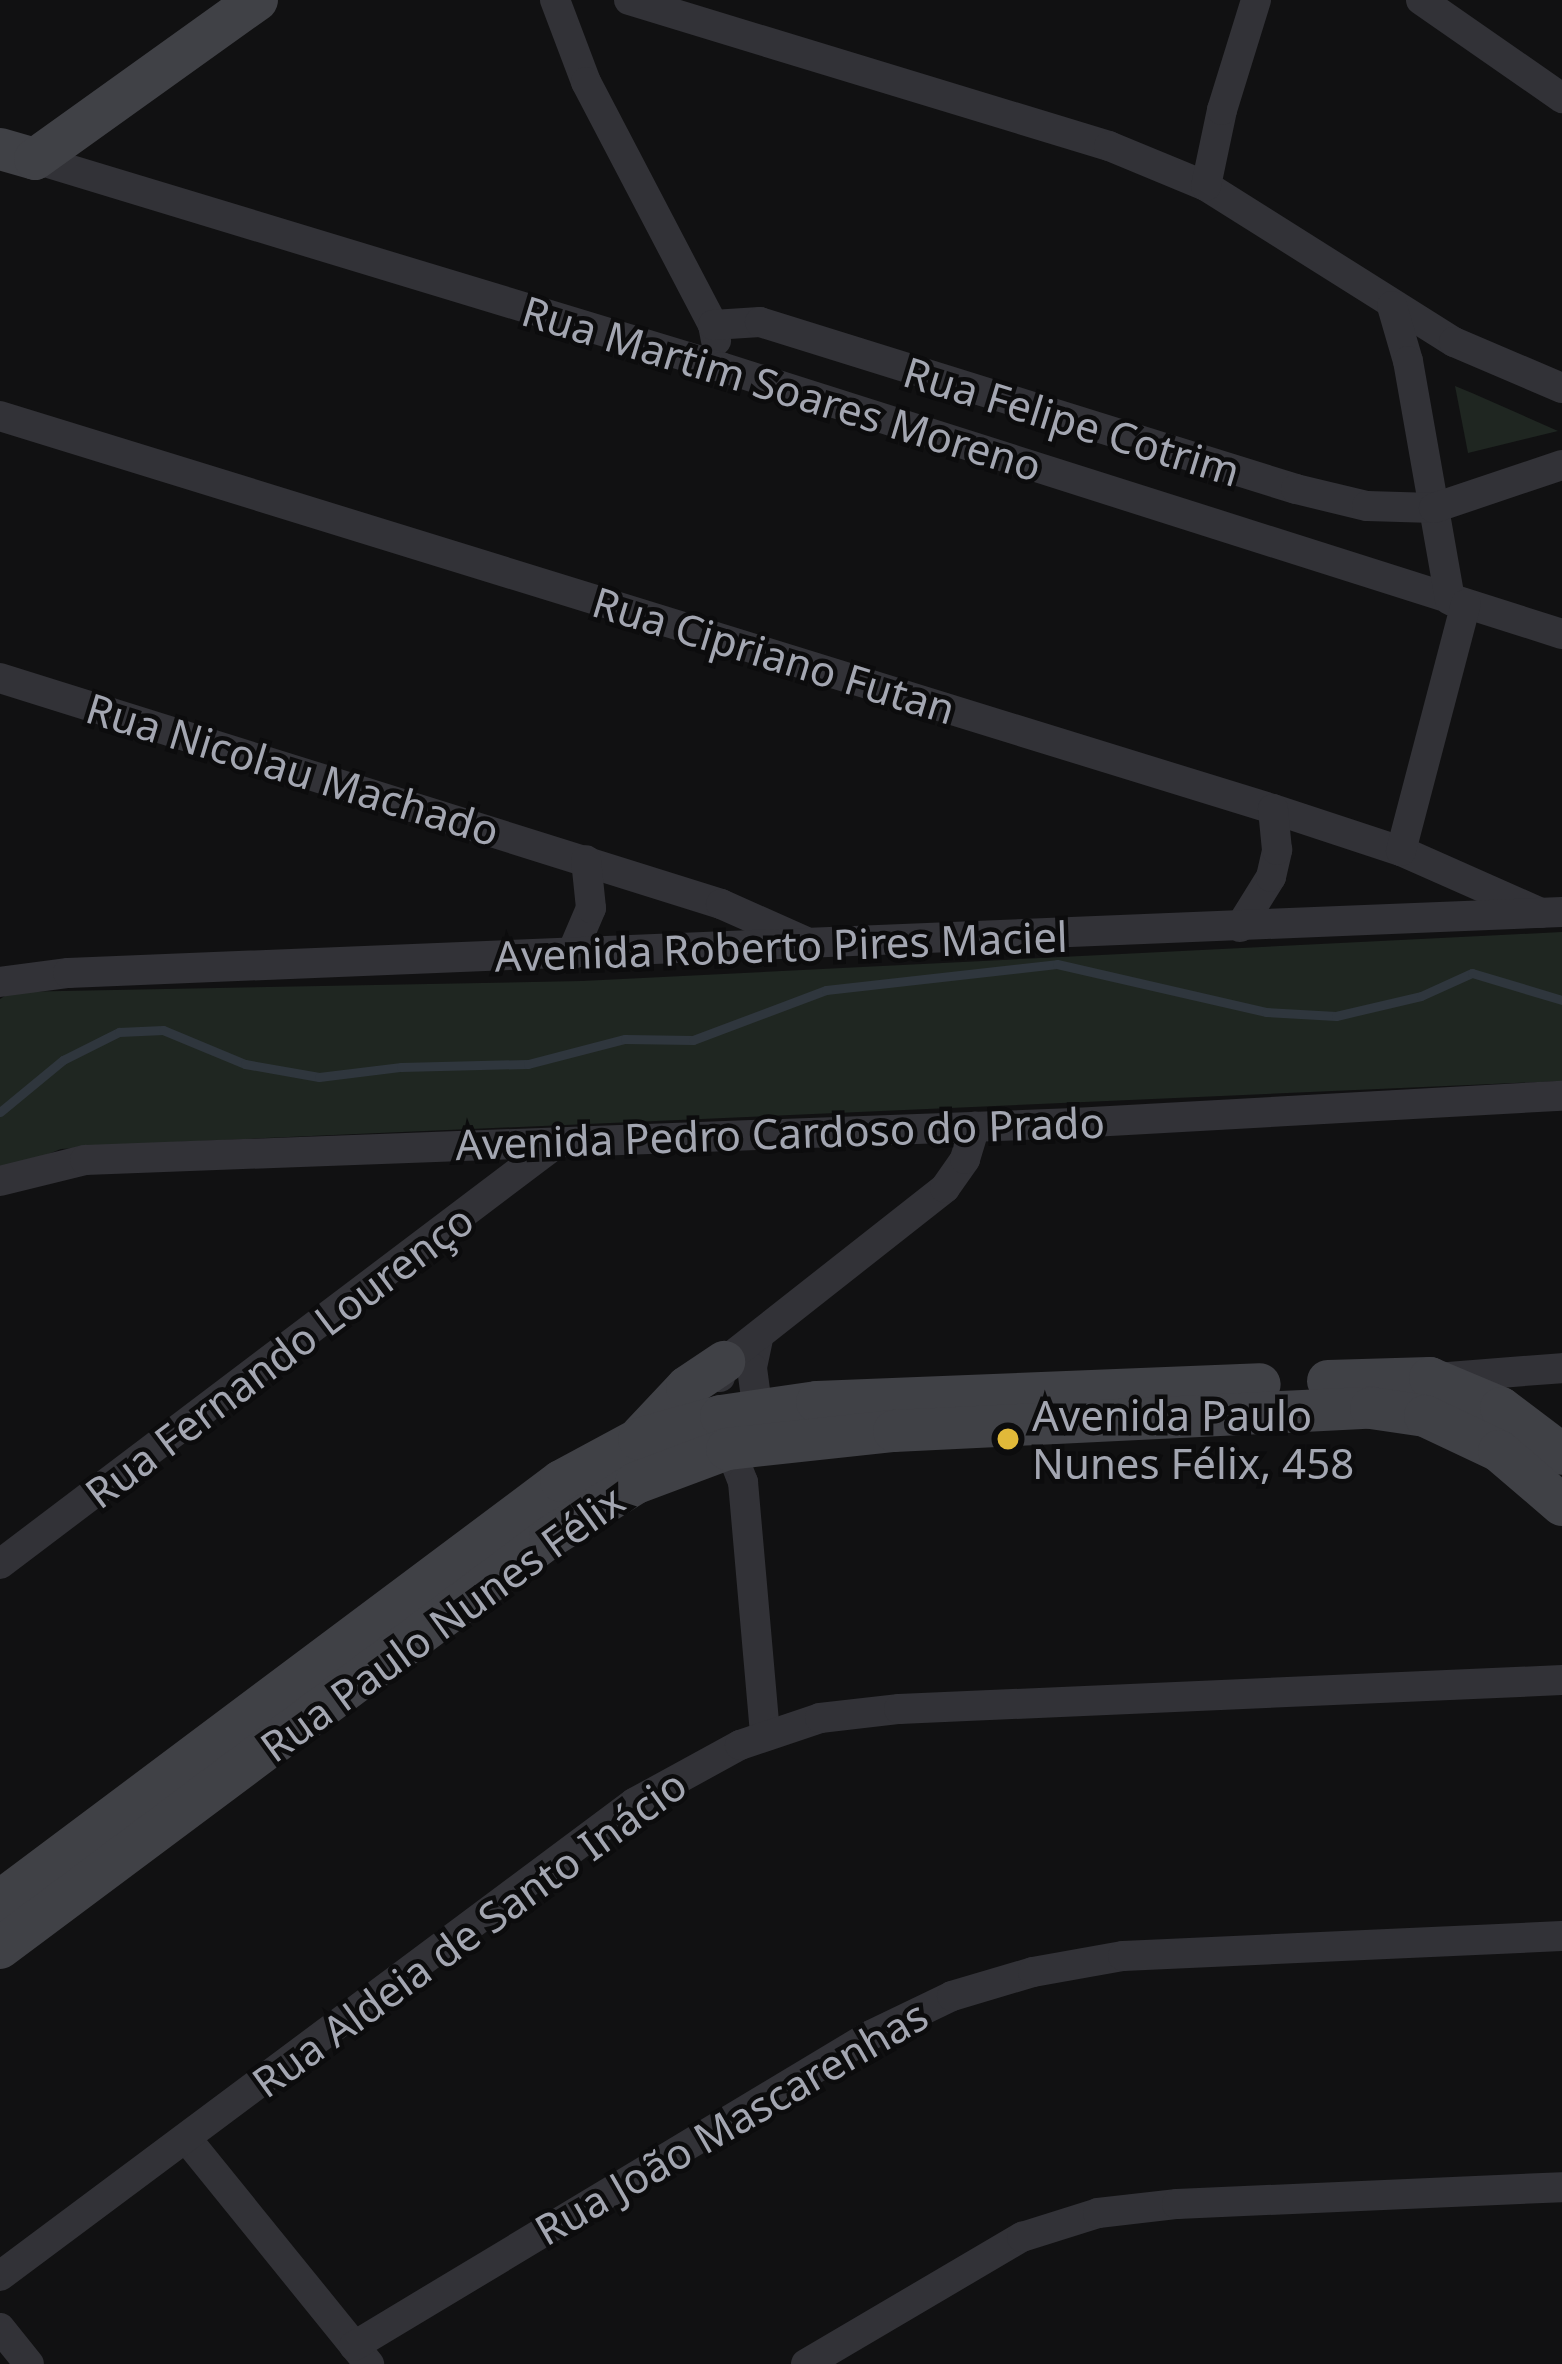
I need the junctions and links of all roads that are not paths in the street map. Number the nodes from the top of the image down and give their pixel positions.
1 (257, 0) edge
2 (556, 0) edge
3 (629, 0) edge
4 (1256, 0) edge
5 (1421, 0) edge
6 (1562, 98) edge
7 (17, 154) edge
8 (1206, 186) junction
9 (1393, 306) junction
10 (713, 325) junction
11 (721, 367) junction
12 (1562, 388) edge
13 (0, 416) edge
14 (1562, 466) edge
15 (1434, 508) junction
16 (1458, 602) junction
17 (1562, 634) edge
18 (0, 678) edge
19 (1273, 809) junction
20 (1401, 851) junction
21 (586, 860) junction
22 (1551, 912) edge
23 (1240, 927) junction
24 (811, 944) junction
25 (572, 955) junction
26 (6, 970) edge
27 (1562, 1096) edge
28 (974, 1127) junction
29 (554, 1145) junction
30 (0, 1181) edge
31 (741, 1350) junction
32 (1560, 1368) edge
33 (1430, 1378) junction
34 (1370, 1394) junction
35 (1501, 1408) junction
36 (639, 1439) junction
37 (742, 1440) junction
38 (1562, 1454) edge
39 (1562, 1505) edge
40 (0, 1564) edge
41 (1562, 1680) edge
42 (765, 1736) junction
43 (0, 1901) edge
44 (1562, 1936) edge
45 (0, 1948) edge
46 (185, 2138) junction
47 (1562, 2187) edge
48 (0, 2276) edge
49 (0, 2328) edge
50 (362, 2355) edge
51 (29, 2364) edge
52 (806, 2364) edge

1 - 7 main road
2 - 10 street
3 - 8 street
4 - 8 street
5 - 6 street
7 - 11 street, Rua Martim Soares Moreno
8 - 9 street
9 - 12 street
9 - 15 street
10 - 11 street
10 - 15 street, Rua Felipe Cotrim
11 - 16 street, Rua Martim Soares Moreno
13 - 19 street, Rua Cipriano Futan
14 - 15 street, Rua Felipe Cotrim
15 - 16 street
16 - 17 street, Rua Martim Soares Moreno
16 - 20 street
18 - 21 street, Rua Nicolau Machado
19 - 20 street, Rua Cipriano Futan
19 - 23 street
20 - 22 street, Rua Cipriano Futan
21 - 24 street, Rua Nicolau Machado
21 - 25 street
22 - 23 street, Avenida Roberto Pires Maciel
23 - 24 street, Avenida Roberto Pires Maciel
24 - 25 street, Avenida Roberto Pires Maciel
25 - 26 street, Avenida Roberto Pires Maciel
27 - 28 street, Avenida Pedro Cardoso do Prado
28 - 29 street, Avenida Pedro Cardoso do Prado
28 - 31 street
29 - 30 street, Avenida Pedro Cardoso do Prado
29 - 40 street, Rua Fernando Lourenço
31 - 36 main road
31 - 37 street
32 - 33 street
32 - 35 street
33 - 34 main road
33 - 35 main road
34 - 37 main road, Rua Paulo Nunes Félix
34 - 39 main road
35 - 38 main road
36 - 37 main road, Rua Paulo Nunes Félix
36 - 43 main road, Rua Paulo Nunes Félix
37 - 42 street
37 - 45 main road, Rua Paulo Nunes Félix
41 - 42 street, Rua Aldeia de Santo Inácio
42 - 46 street, Rua Aldeia de Santo Inácio
44 - 50 street, Rua João Mascarenhas
46 - 48 street, Rua Aldeia de Santo Inácio
46 - 50 street
47 - 52 street
49 - 51 street

